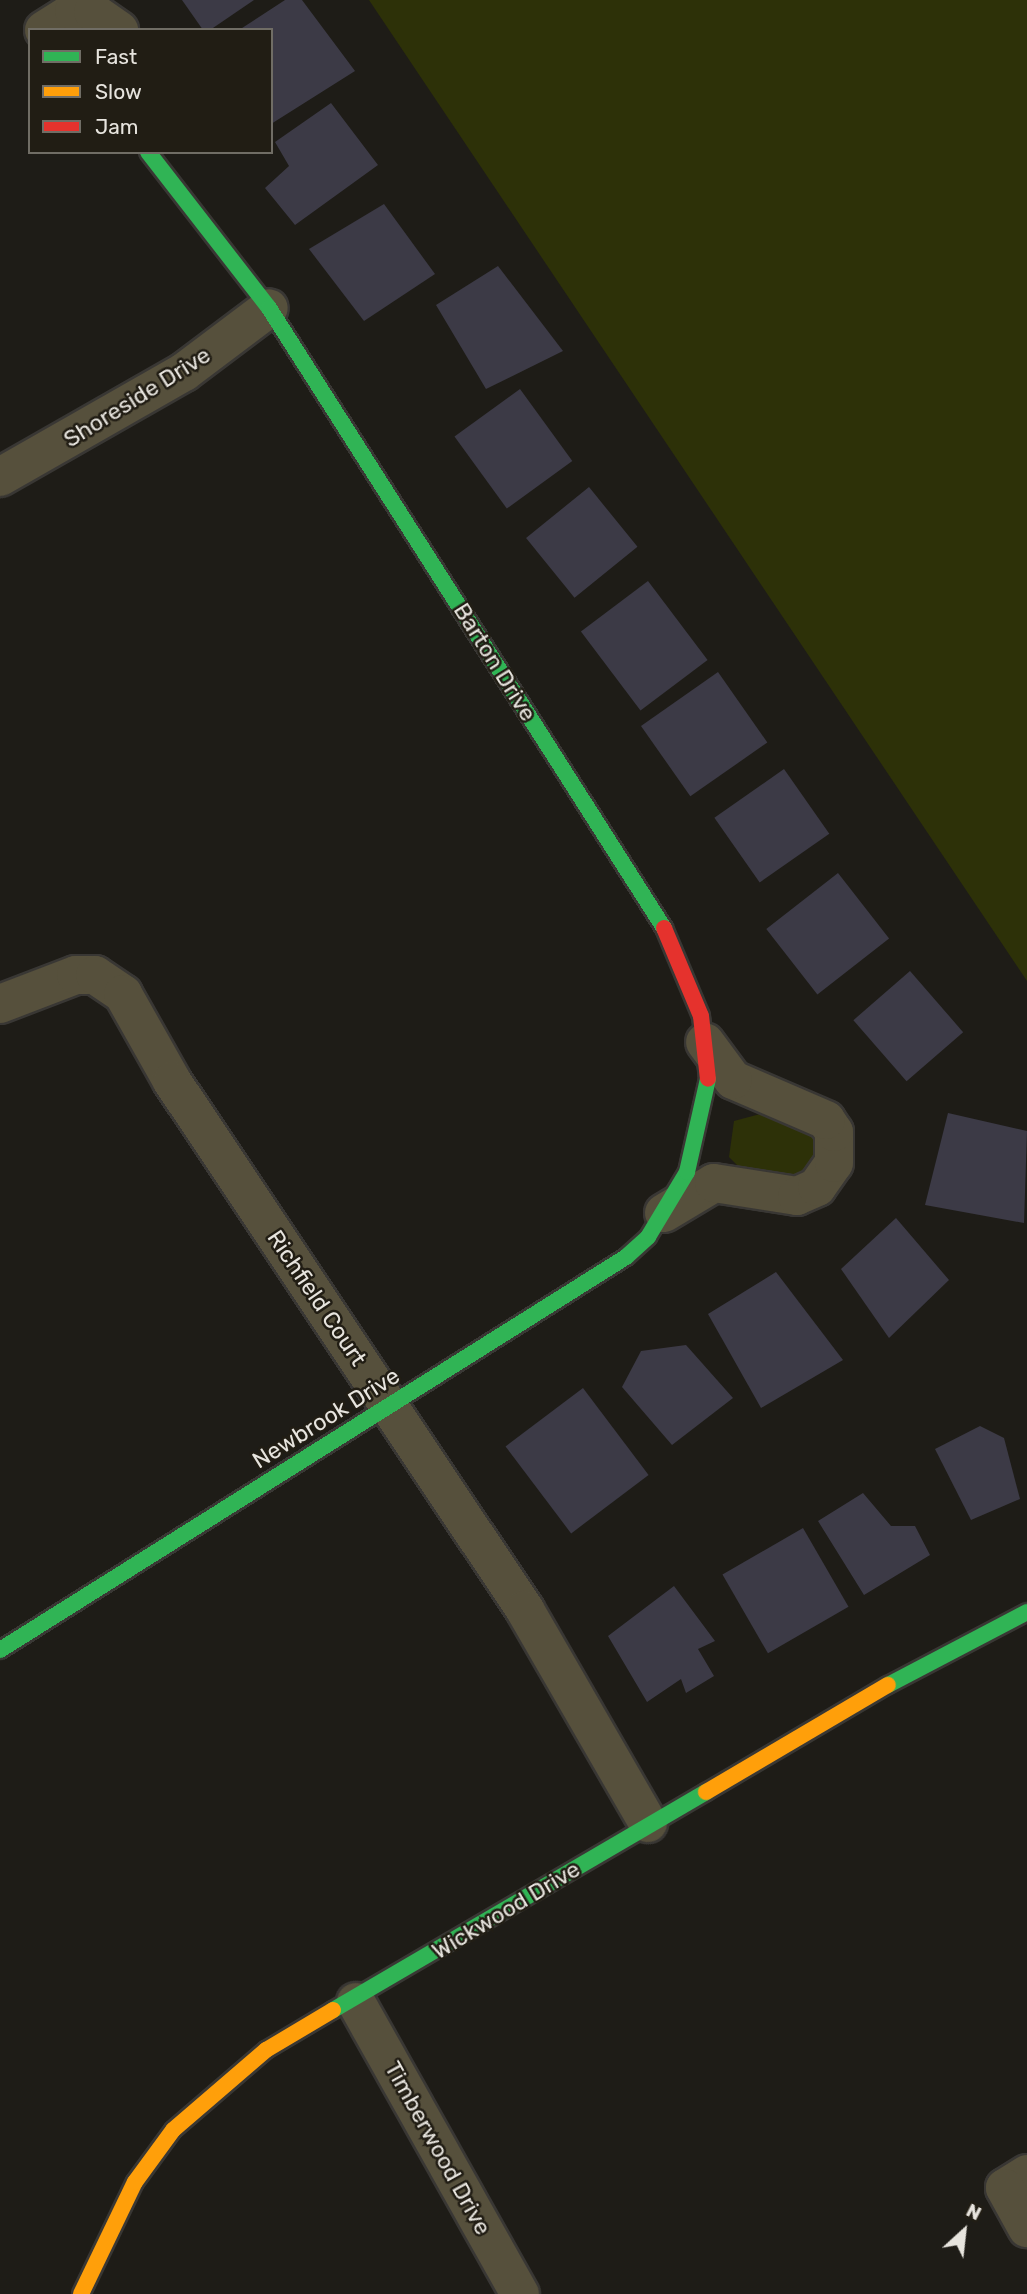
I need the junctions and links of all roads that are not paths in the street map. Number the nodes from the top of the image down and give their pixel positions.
1 (47, 28) edge
2 (116, 28) edge
3 (150, 154) edge
4 (269, 308) junction
5 (0, 477) edge
6 (0, 1004) edge
7 (705, 1042) junction
8 (664, 1213) junction
9 (389, 1405) junction
10 (1024, 1611) edge
11 (0, 1650) edge
12 (648, 1824) junction
13 (356, 2002) junction
14 (1027, 2174) edge
15 (1027, 2228) edge
16 (81, 2294) edge
17 (520, 2294) edge

1 - 2 street
3 - 4 street, Barton Drive
4 - 5 street, Shoreside Drive
4 - 7 street, Barton Drive
6 - 9 street, Richfield Court
7 - 8 street, Barton Drive
7 - 8 street
8 - 9 street, Newbrook Drive
9 - 11 street, Newbrook Drive
9 - 12 street, Richfield Court
10 - 12 street, Wickwood Drive
12 - 13 street, Wickwood Drive
13 - 16 street, Wickwood Drive
13 - 17 street, Timberwood Drive
14 - 15 street

